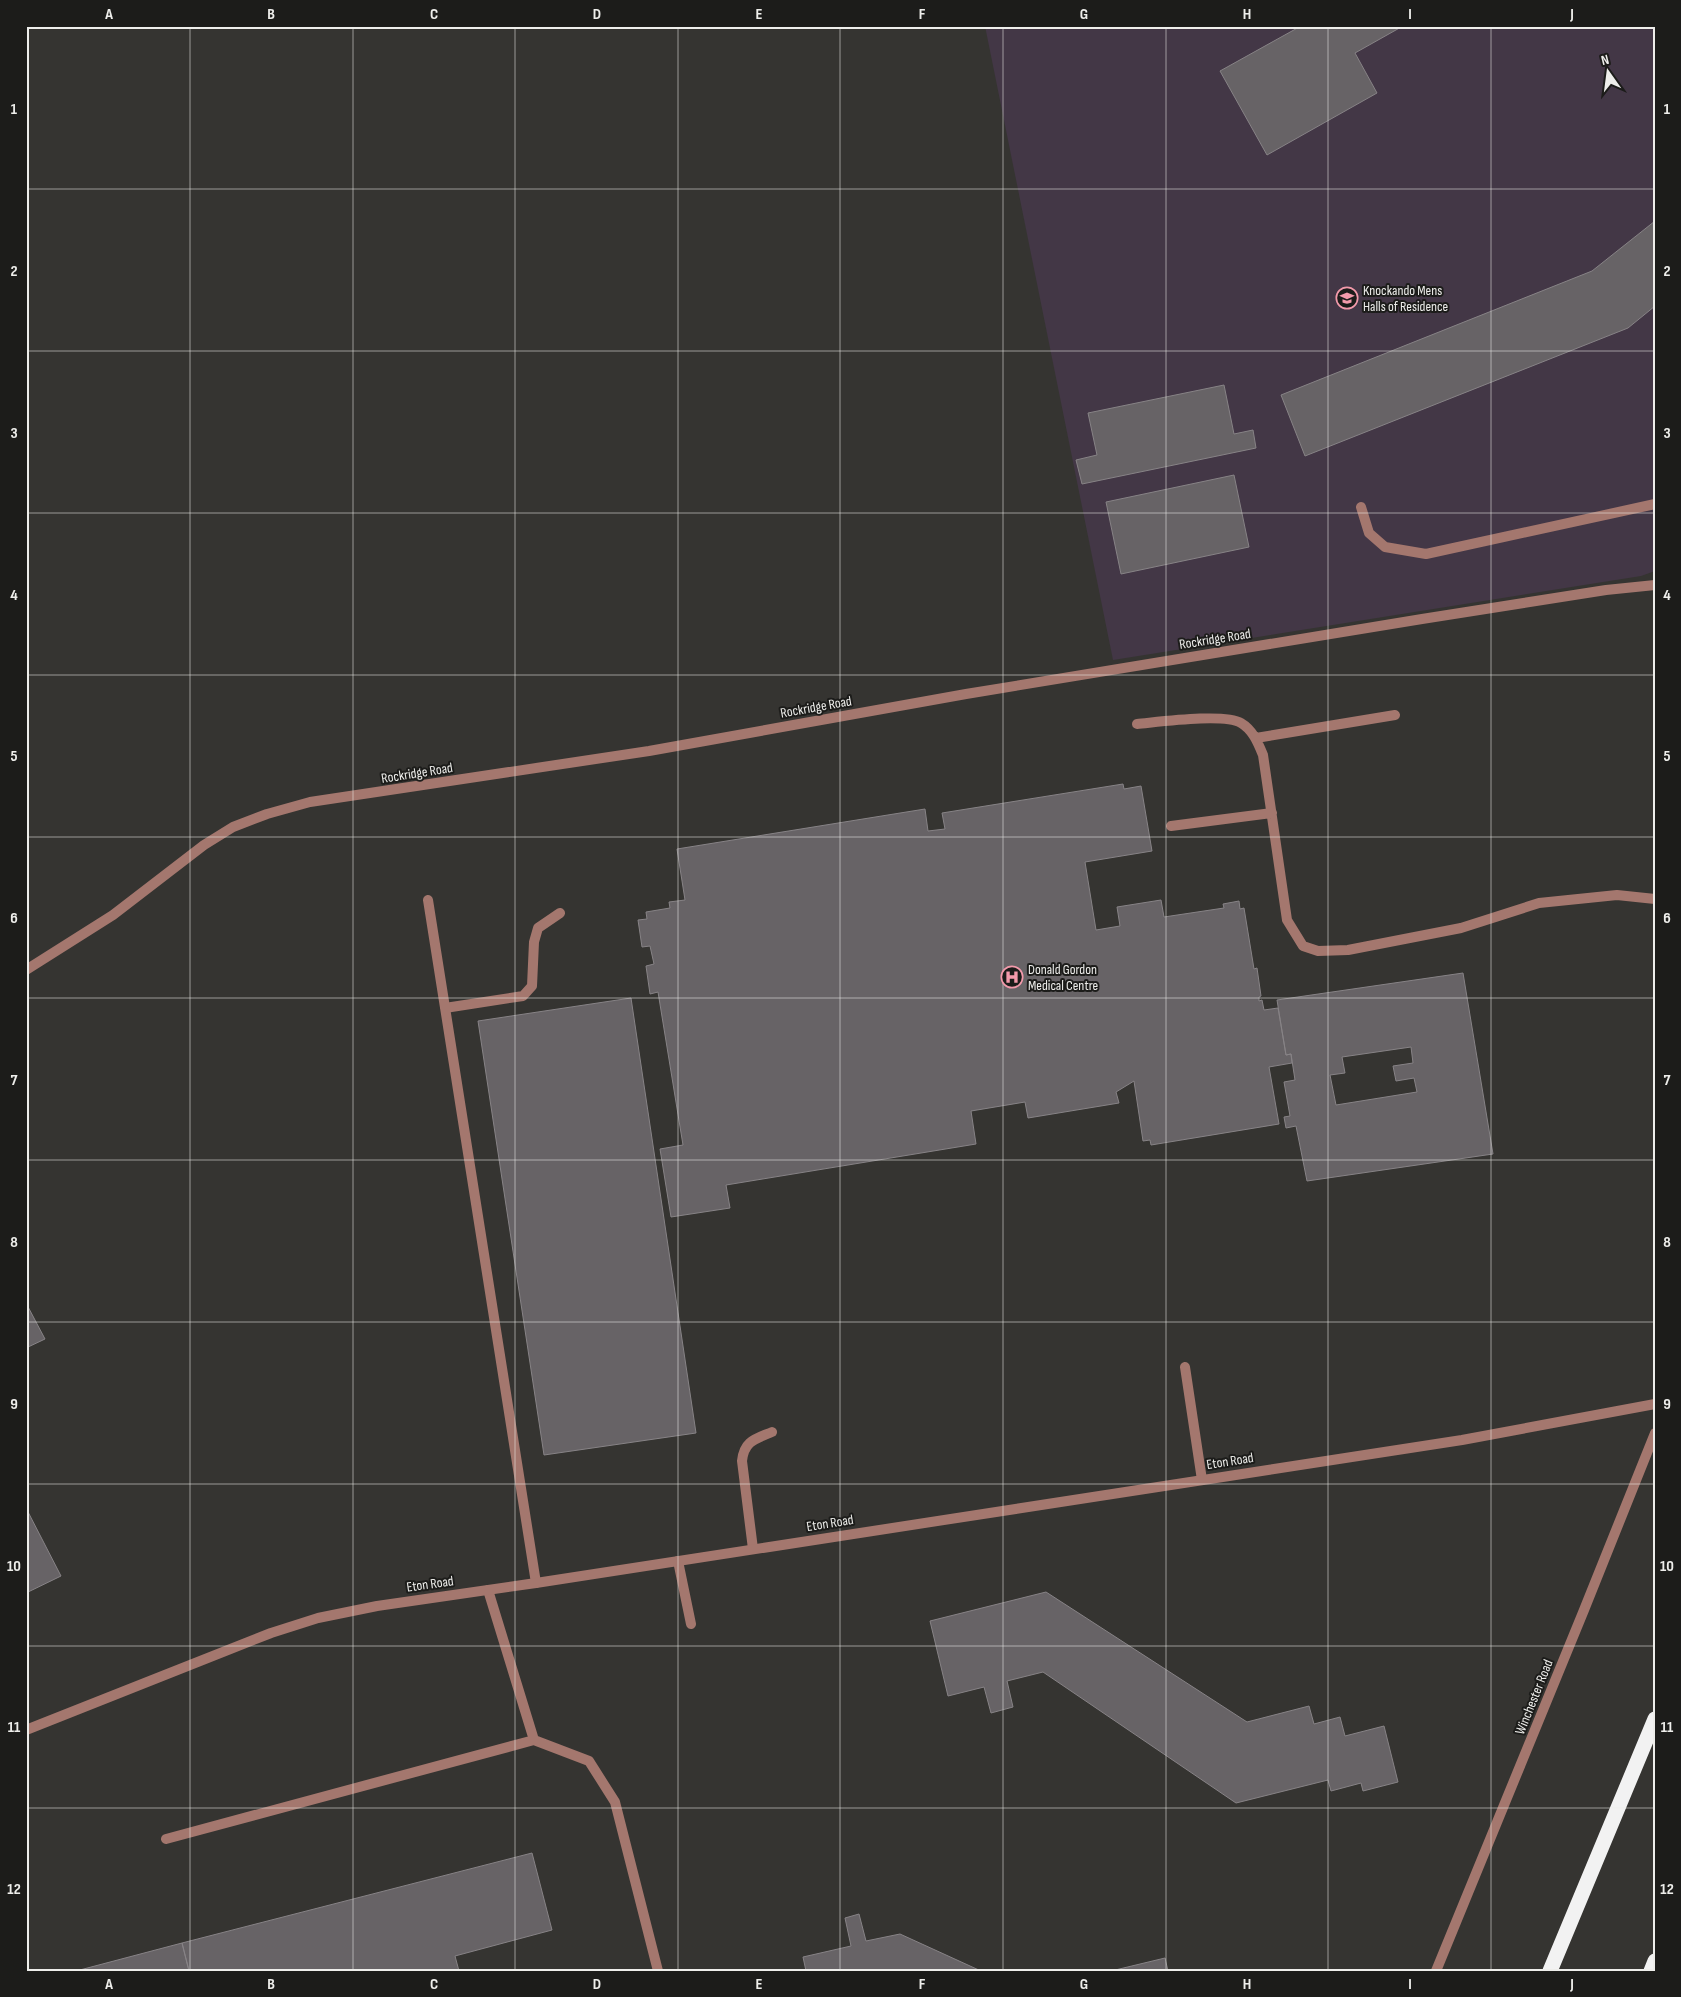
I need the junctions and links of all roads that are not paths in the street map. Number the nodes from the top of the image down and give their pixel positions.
1 (1655, 504) edge
2 (1361, 507) dead end
3 (1655, 586) edge
4 (1395, 715) dead end
5 (1137, 724) dead end
6 (1256, 738) junction
7 (1272, 813) junction
8 (1171, 826) dead end
9 (1655, 899) edge
10 (428, 900) dead end
11 (560, 914) dead end
12 (26, 970) edge
13 (445, 1008) junction
14 (1185, 1367) dead end
15 (1655, 1404) edge
16 (772, 1432) dead end
17 (1655, 1432) edge
18 (1202, 1480) junction
19 (753, 1549) junction
20 (678, 1561) junction
21 (536, 1583) junction
22 (488, 1590) junction
23 (692, 1624) dead end
24 (1655, 1719) edge
25 (26, 1730) edge
26 (534, 1740) junction
27 (166, 1839) dead end
28 (1655, 1961) edge
29 (658, 1971) edge
30 (1436, 1971) edge
31 (1550, 1971) edge
32 (1650, 1971) edge

1 - 2 street
3 - 12 street, Rockridge Road
4 - 6 street
5 - 6 street
6 - 7 street
7 - 8 street
7 - 9 street
10 - 13 street
11 - 13 street
13 - 21 street
14 - 18 street
15 - 18 street, Eton Road
16 - 19 street
17 - 30 street, Winchester Road
18 - 19 street, Eton Road
19 - 20 street, Eton Road
20 - 21 street, Eton Road
20 - 23 street
21 - 22 street, Eton Road
22 - 25 street, Eton Road
22 - 26 street
24 - 31 highway
26 - 27 street
26 - 29 street
28 - 32 highway

